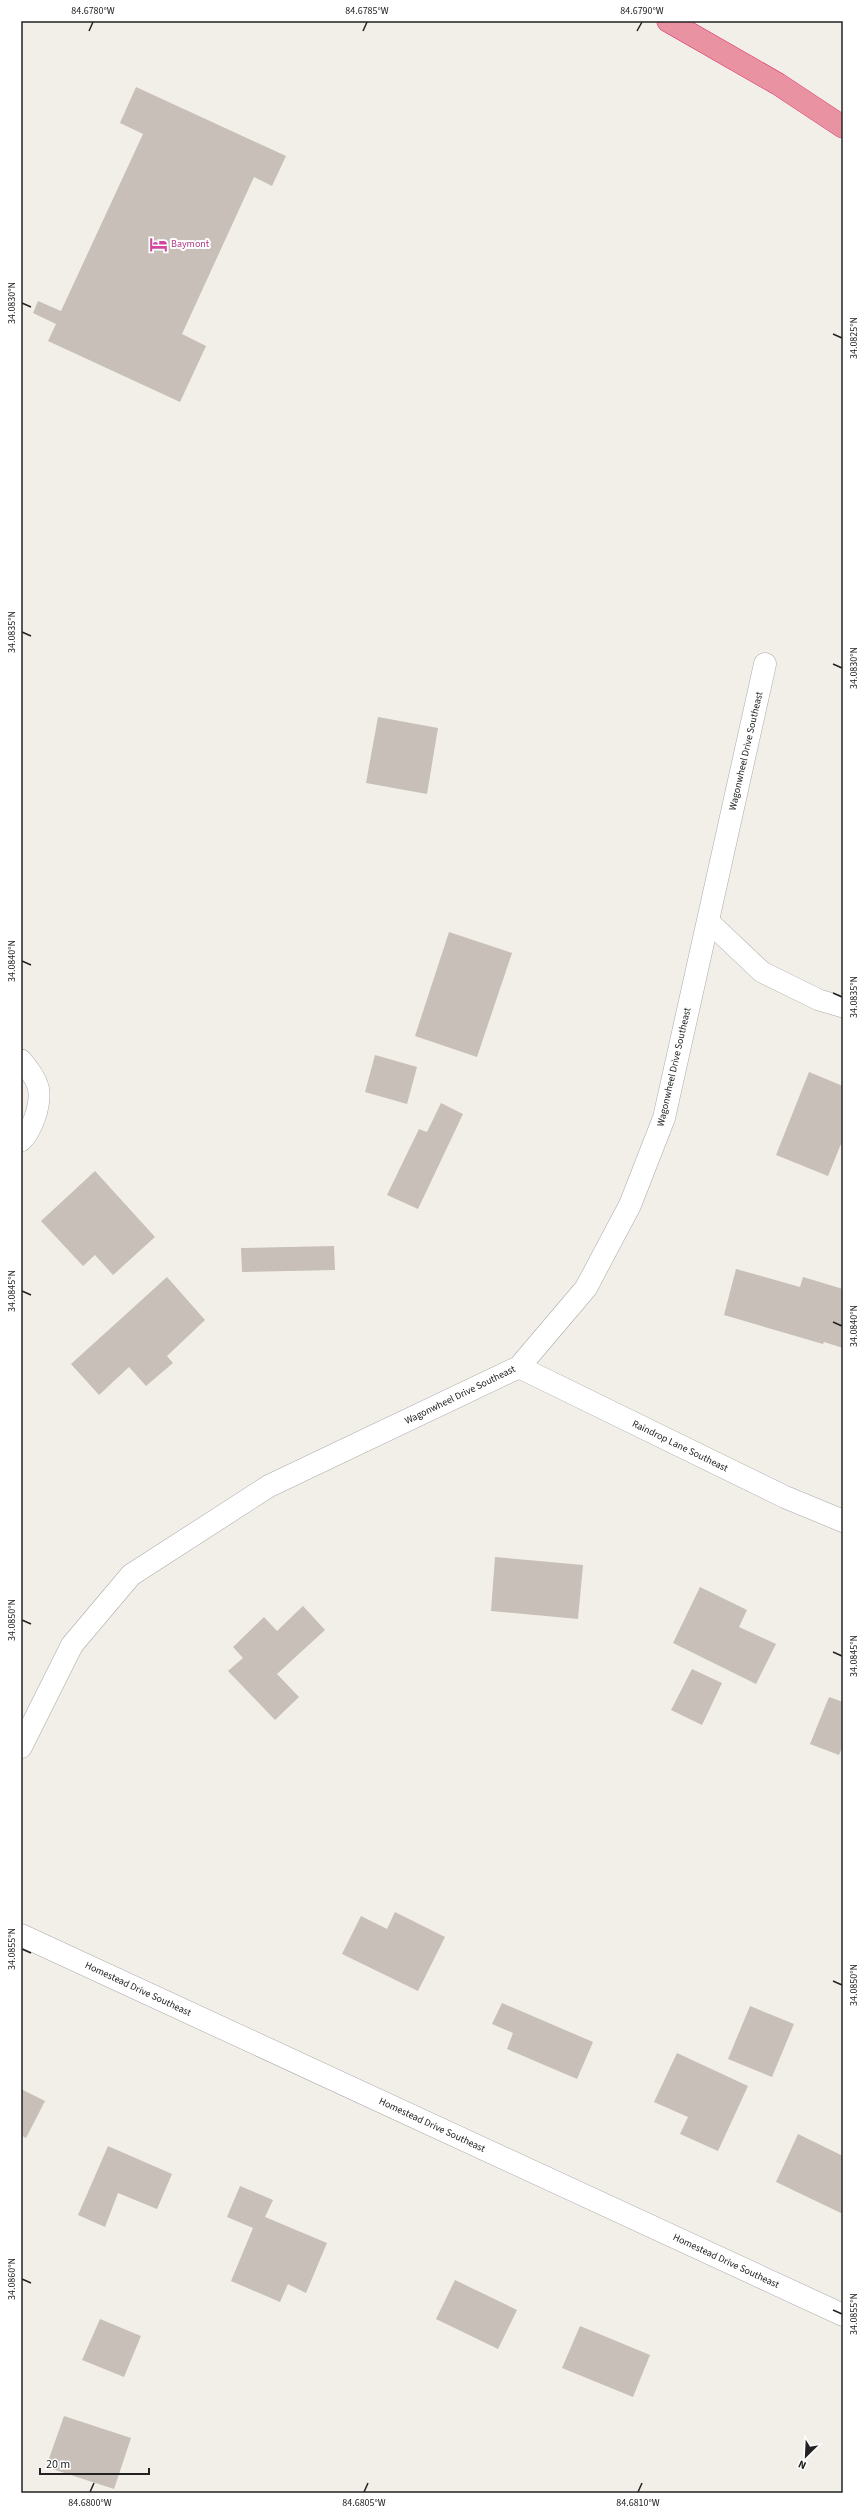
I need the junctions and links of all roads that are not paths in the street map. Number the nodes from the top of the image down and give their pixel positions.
1 (668, 21) edge
2 (843, 127) edge
3 (765, 664) dead end
4 (708, 921) junction
5 (843, 1007) edge
6 (21, 1060) edge
7 (21, 1141) edge
8 (518, 1367) junction
9 (843, 1521) edge
10 (21, 1747) edge
11 (21, 1935) edge
12 (843, 2315) edge

1 - 2 highway
3 - 4 street, Wagonwheel Drive Southeast
4 - 5 lane
4 - 8 street, Wagonwheel Drive Southeast
6 - 7 lane
8 - 9 street, Raindrop Lane Southeast
8 - 10 street, Wagonwheel Drive Southeast
11 - 12 street, Homestead Drive Southeast

